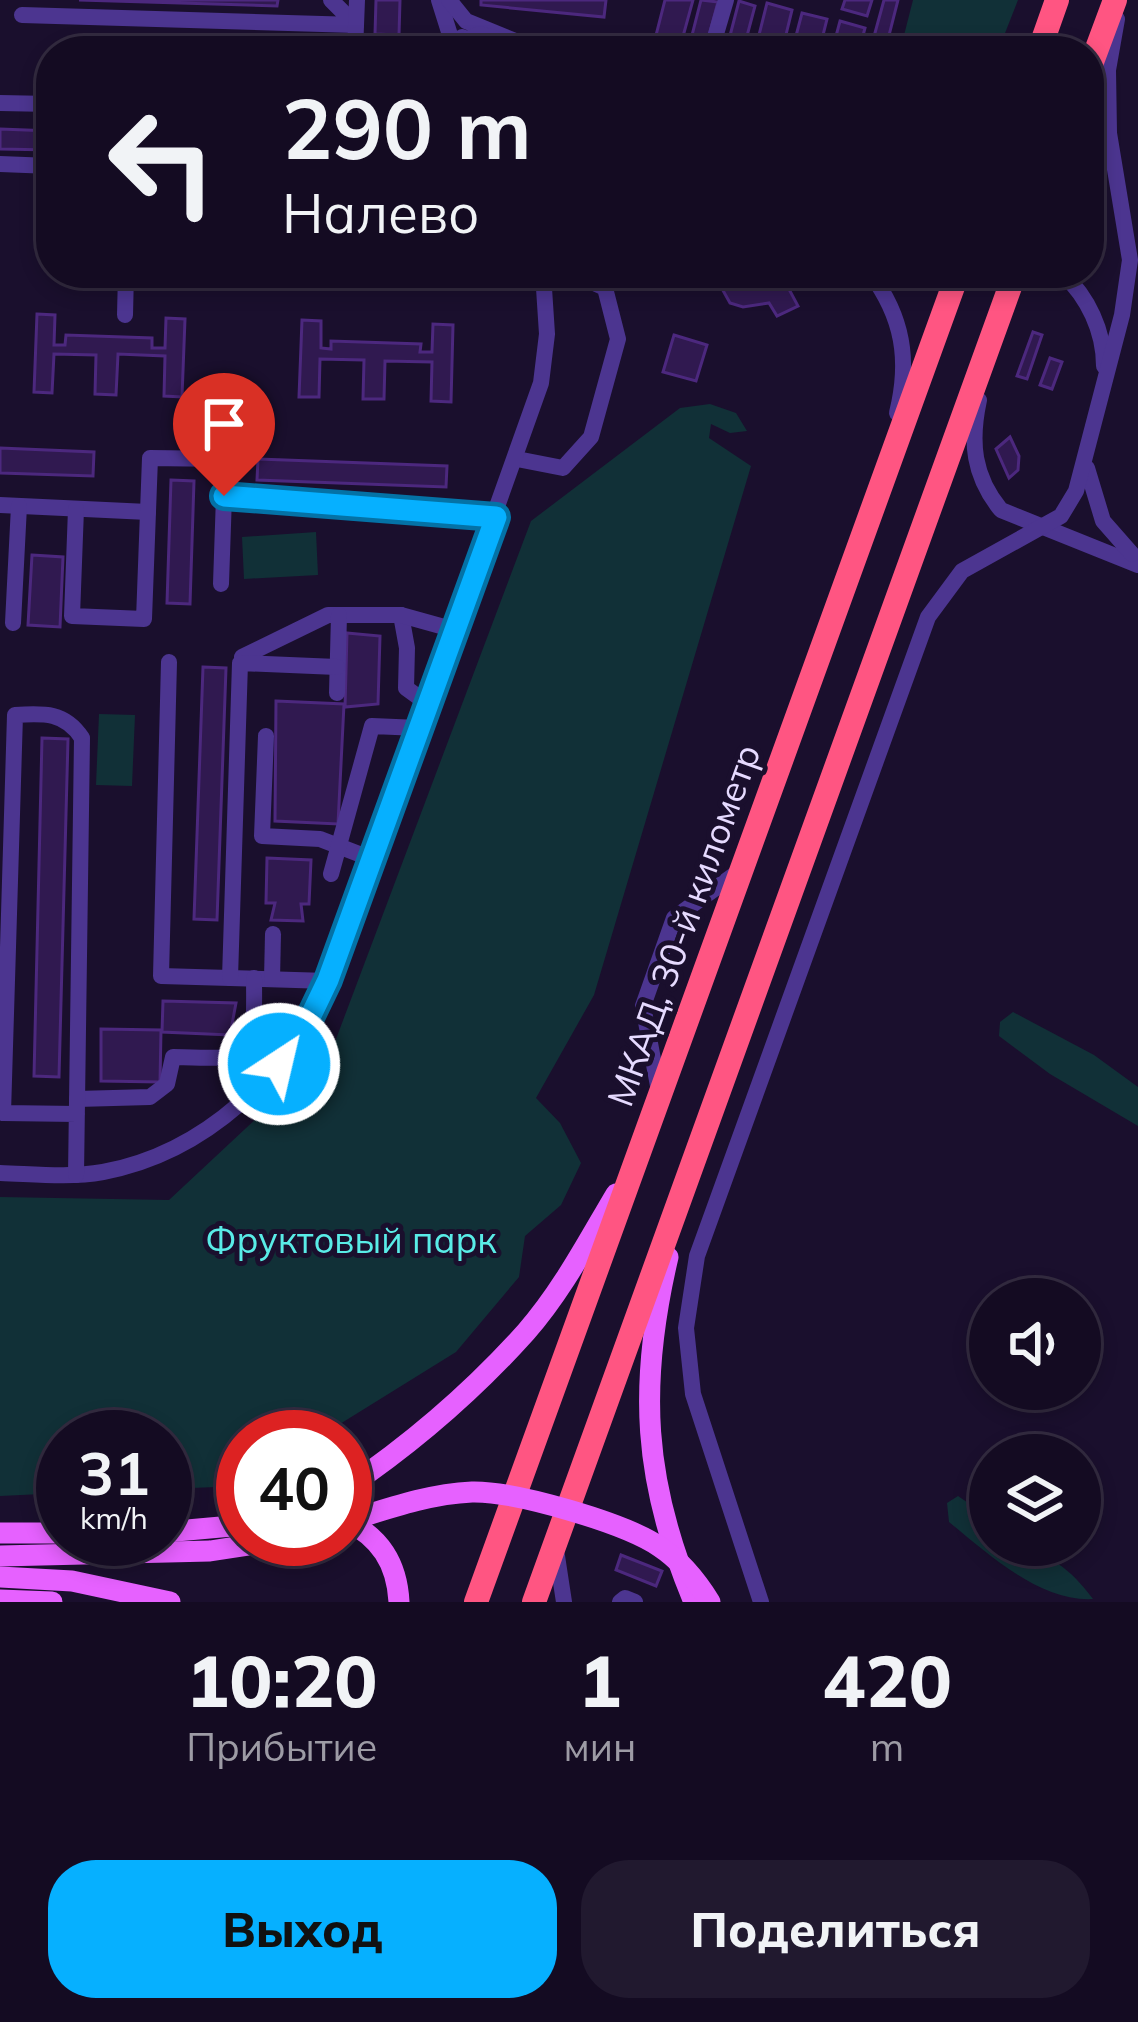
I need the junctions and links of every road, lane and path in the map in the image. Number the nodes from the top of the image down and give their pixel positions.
1 (332, 0) edge
2 (356, 0) edge
3 (439, 0) edge
4 (449, 0) edge
5 (726, 0) edge
6 (1055, 0) edge
7 (1118, 0) edge
8 (22, 15) dead end
9 (356, 25) junction
10 (356, 36) edge
11 (452, 36) edge
12 (502, 36) edge
13 (715, 36) edge
14 (1036, 36) edge
15 (1044, 36) edge
16 (1103, 36) edge
17 (0, 104) edge
18 (36, 104) edge
19 (0, 164) edge
20 (36, 165) edge
21 (126, 288) edge
22 (544, 288) edge
23 (605, 288) edge
24 (878, 288) edge
25 (953, 288) edge
26 (1010, 288) edge
27 (1011, 288) edge
28 (1075, 288) edge
29 (125, 315) dead end
30 (1101, 397) junction
31 (1088, 449) junction
32 (517, 459) junction
33 (224, 496) junction
34 (10, 506) edge
35 (76, 509) junction
36 (148, 512) junction
37 (871, 513) junction
38 (496, 517) junction
39 (1039, 527) junction
40 (1138, 562) edge
41 (221, 584) dead end
42 (339, 615) junction
43 (401, 615) junction
44 (13, 622) dead end
45 (455, 630) junction
46 (242, 657) dead end
47 (170, 662) dead end
48 (338, 667) junction
49 (337, 693) dead end
50 (428, 704) junction
51 (419, 728) junction
52 (266, 736) dead end
53 (340, 847) junction
54 (372, 859) junction
55 (742, 870) junction
56 (331, 874) dead end
57 (273, 934) dead end
58 (4, 939) edge
59 (230, 978) junction
60 (263, 979) junction
61 (328, 980) junction
62 (660, 1096) junction
63 (77, 1107) junction
64 (632, 1168) junction
65 (0, 1173) edge
66 (76, 1175) junction
67 (684, 1187) junction
68 (372, 1468) edge
69 (372, 1514) edge
70 (0, 1533) edge
71 (36, 1533) edge
72 (372, 1536) edge
73 (557, 1538) junction
74 (216, 1550) edge
75 (0, 1556) edge
76 (0, 1577) edge
77 (0, 1600) edge
78 (52, 1602) edge
79 (170, 1602) edge
80 (399, 1602) edge
81 (476, 1602) edge
82 (534, 1602) edge
83 (563, 1602) edge
84 (620, 1602) edge
85 (635, 1602) edge
86 (694, 1602) edge
87 (710, 1602) edge
88 (761, 1602) edge

1 - 9 street
2 - 9 street
3 - 11 street
4 - 12 street
5 - 13 street
6 - 14 street
6 - 15 highway
7 - 16 highway
7 - 30 street
8 - 9 street
9 - 10 street
17 - 18 street
19 - 20 street
21 - 29 street
22 - 32 street
23 - 32 street
24 - 37 street
25 - 37 highway, МКАД, 30-й километр
26 - 67 highway
27 - 39 street
28 - 30 street
30 - 31 street
31 - 39 street
31 - 40 street
32 - 38 street
33 - 36 street
33 - 38 street
33 - 41 street
34 - 35 street
34 - 44 street
35 - 36 street
35 - 36 street
37 - 55 highway, МКАД, 30-й километр
38 - 45 street
39 - 40 street
39 - 88 street
42 - 43 street
42 - 46 street
42 - 48 street
43 - 45 street
43 - 50 street
45 - 50 street
47 - 59 street
48 - 49 street
48 - 59 street
50 - 51 street
51 - 53 street
51 - 54 street
52 - 53 street
53 - 54 street
53 - 56 street
54 - 61 street
55 - 62 highway, МКАД, 30-й километр
55 - 62 street
57 - 60 street
58 - 63 street
58 - 63 street
59 - 60 street
60 - 61 street
60 - 63 street
61 - 66 street
62 - 64 highway, МКАД, 30-й километр
63 - 66 street
64 - 68 main road
64 - 81 highway, МКАД, 30-й километр
65 - 66 street
67 - 73 highway
67 - 86 main road
69 - 87 main road, bridge
70 - 71 main road
72 - 80 main road
73 - 82 highway
73 - 83 street
74 - 75 main road
76 - 79 main road
77 - 78 main road
84 - 85 street

